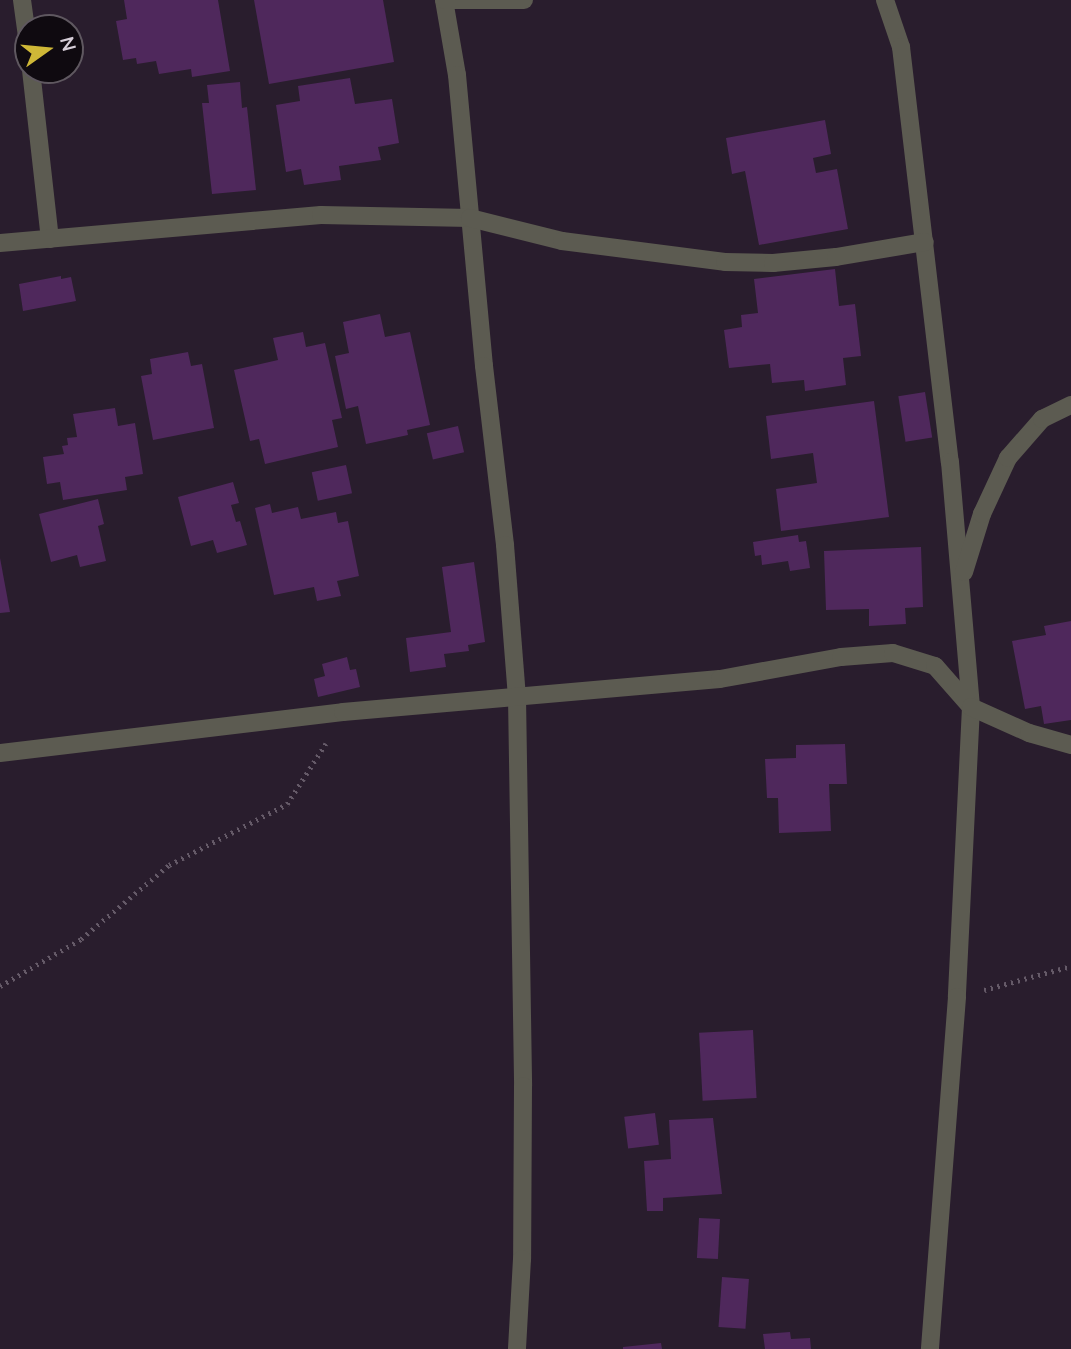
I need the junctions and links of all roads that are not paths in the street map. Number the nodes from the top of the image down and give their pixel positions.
1 (444, 0) edge
2 (524, 0) edge
3 (885, 0) edge
4 (33, 84) edge
5 (470, 218) junction
6 (50, 239) junction
7 (925, 242) junction
8 (0, 243) edge
9 (1071, 405) edge
10 (962, 579) junction
11 (517, 697) junction
12 (971, 707) junction
13 (1071, 745) edge
14 (0, 753) edge
15 (517, 1349) edge
16 (930, 1349) edge

1 - 2 street
1 - 5 street
3 - 7 street
4 - 6 street
5 - 6 street
5 - 7 street
5 - 11 street
6 - 8 street
7 - 10 street
9 - 10 street
10 - 12 street
11 - 12 street
11 - 14 street
11 - 15 street
12 - 13 street
12 - 16 street

